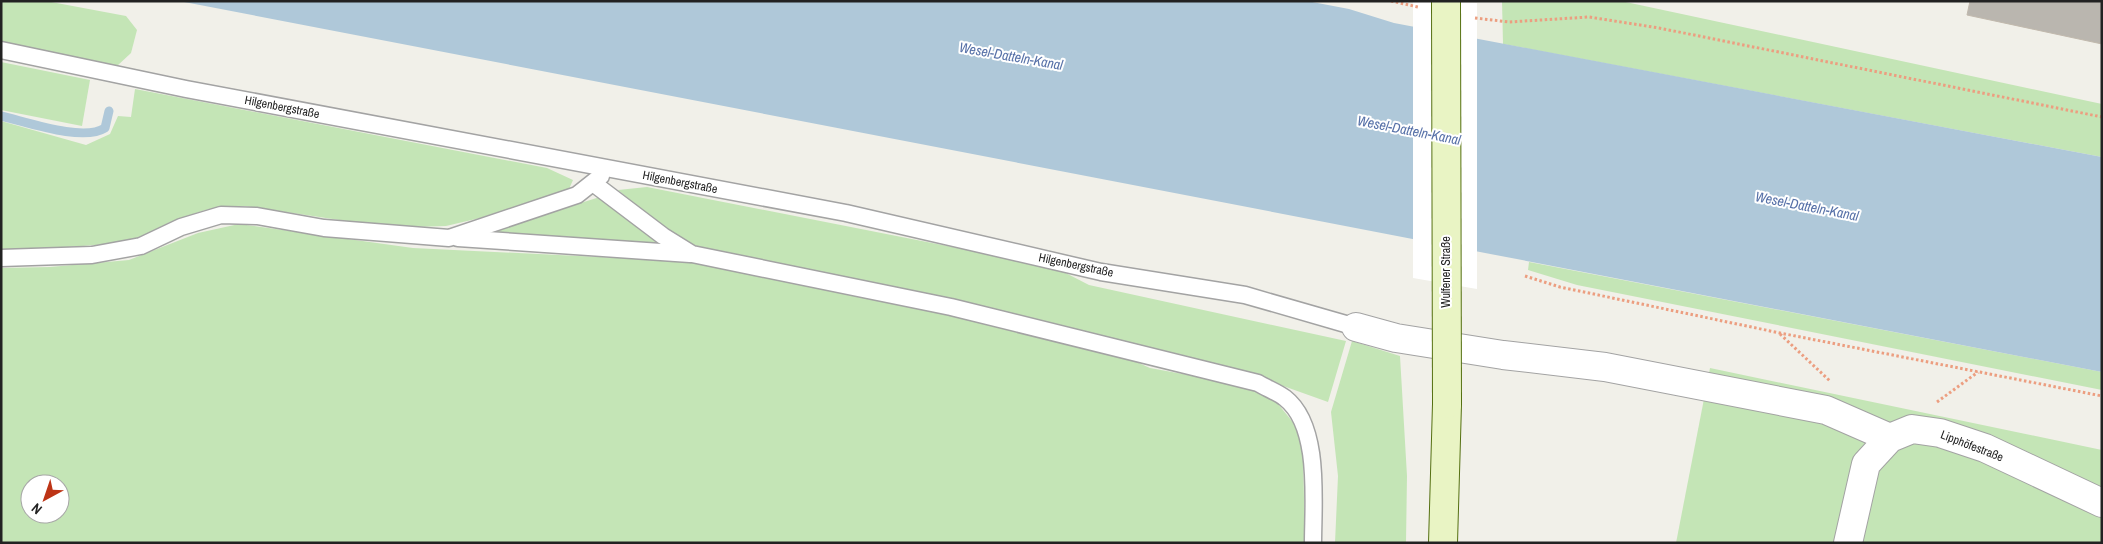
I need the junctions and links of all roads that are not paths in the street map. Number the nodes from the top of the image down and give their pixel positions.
1 (1456, 9) edge
2 (1, 50) edge
3 (611, 169) junction
4 (593, 183) junction
5 (449, 238) junction
6 (692, 254) junction
7 (1, 258) edge
8 (1356, 327) joint
9 (1890, 438) junction
10 (2102, 503) edge
11 (1313, 543) edge
12 (1444, 543) edge
13 (1848, 543) edge

1 - 12 main road, Wulfener Straße, bridge
2 - 3 lane, Hilgenbergstraße
3 - 4 lane
3 - 8 lane, Hilgenbergstraße
4 - 5 lane
4 - 6 lane
5 - 6 lane
5 - 7 lane
6 - 11 lane
8 - 9 street
9 - 10 street, Lipphöfestraße
9 - 13 street, Lipphöfestraße

